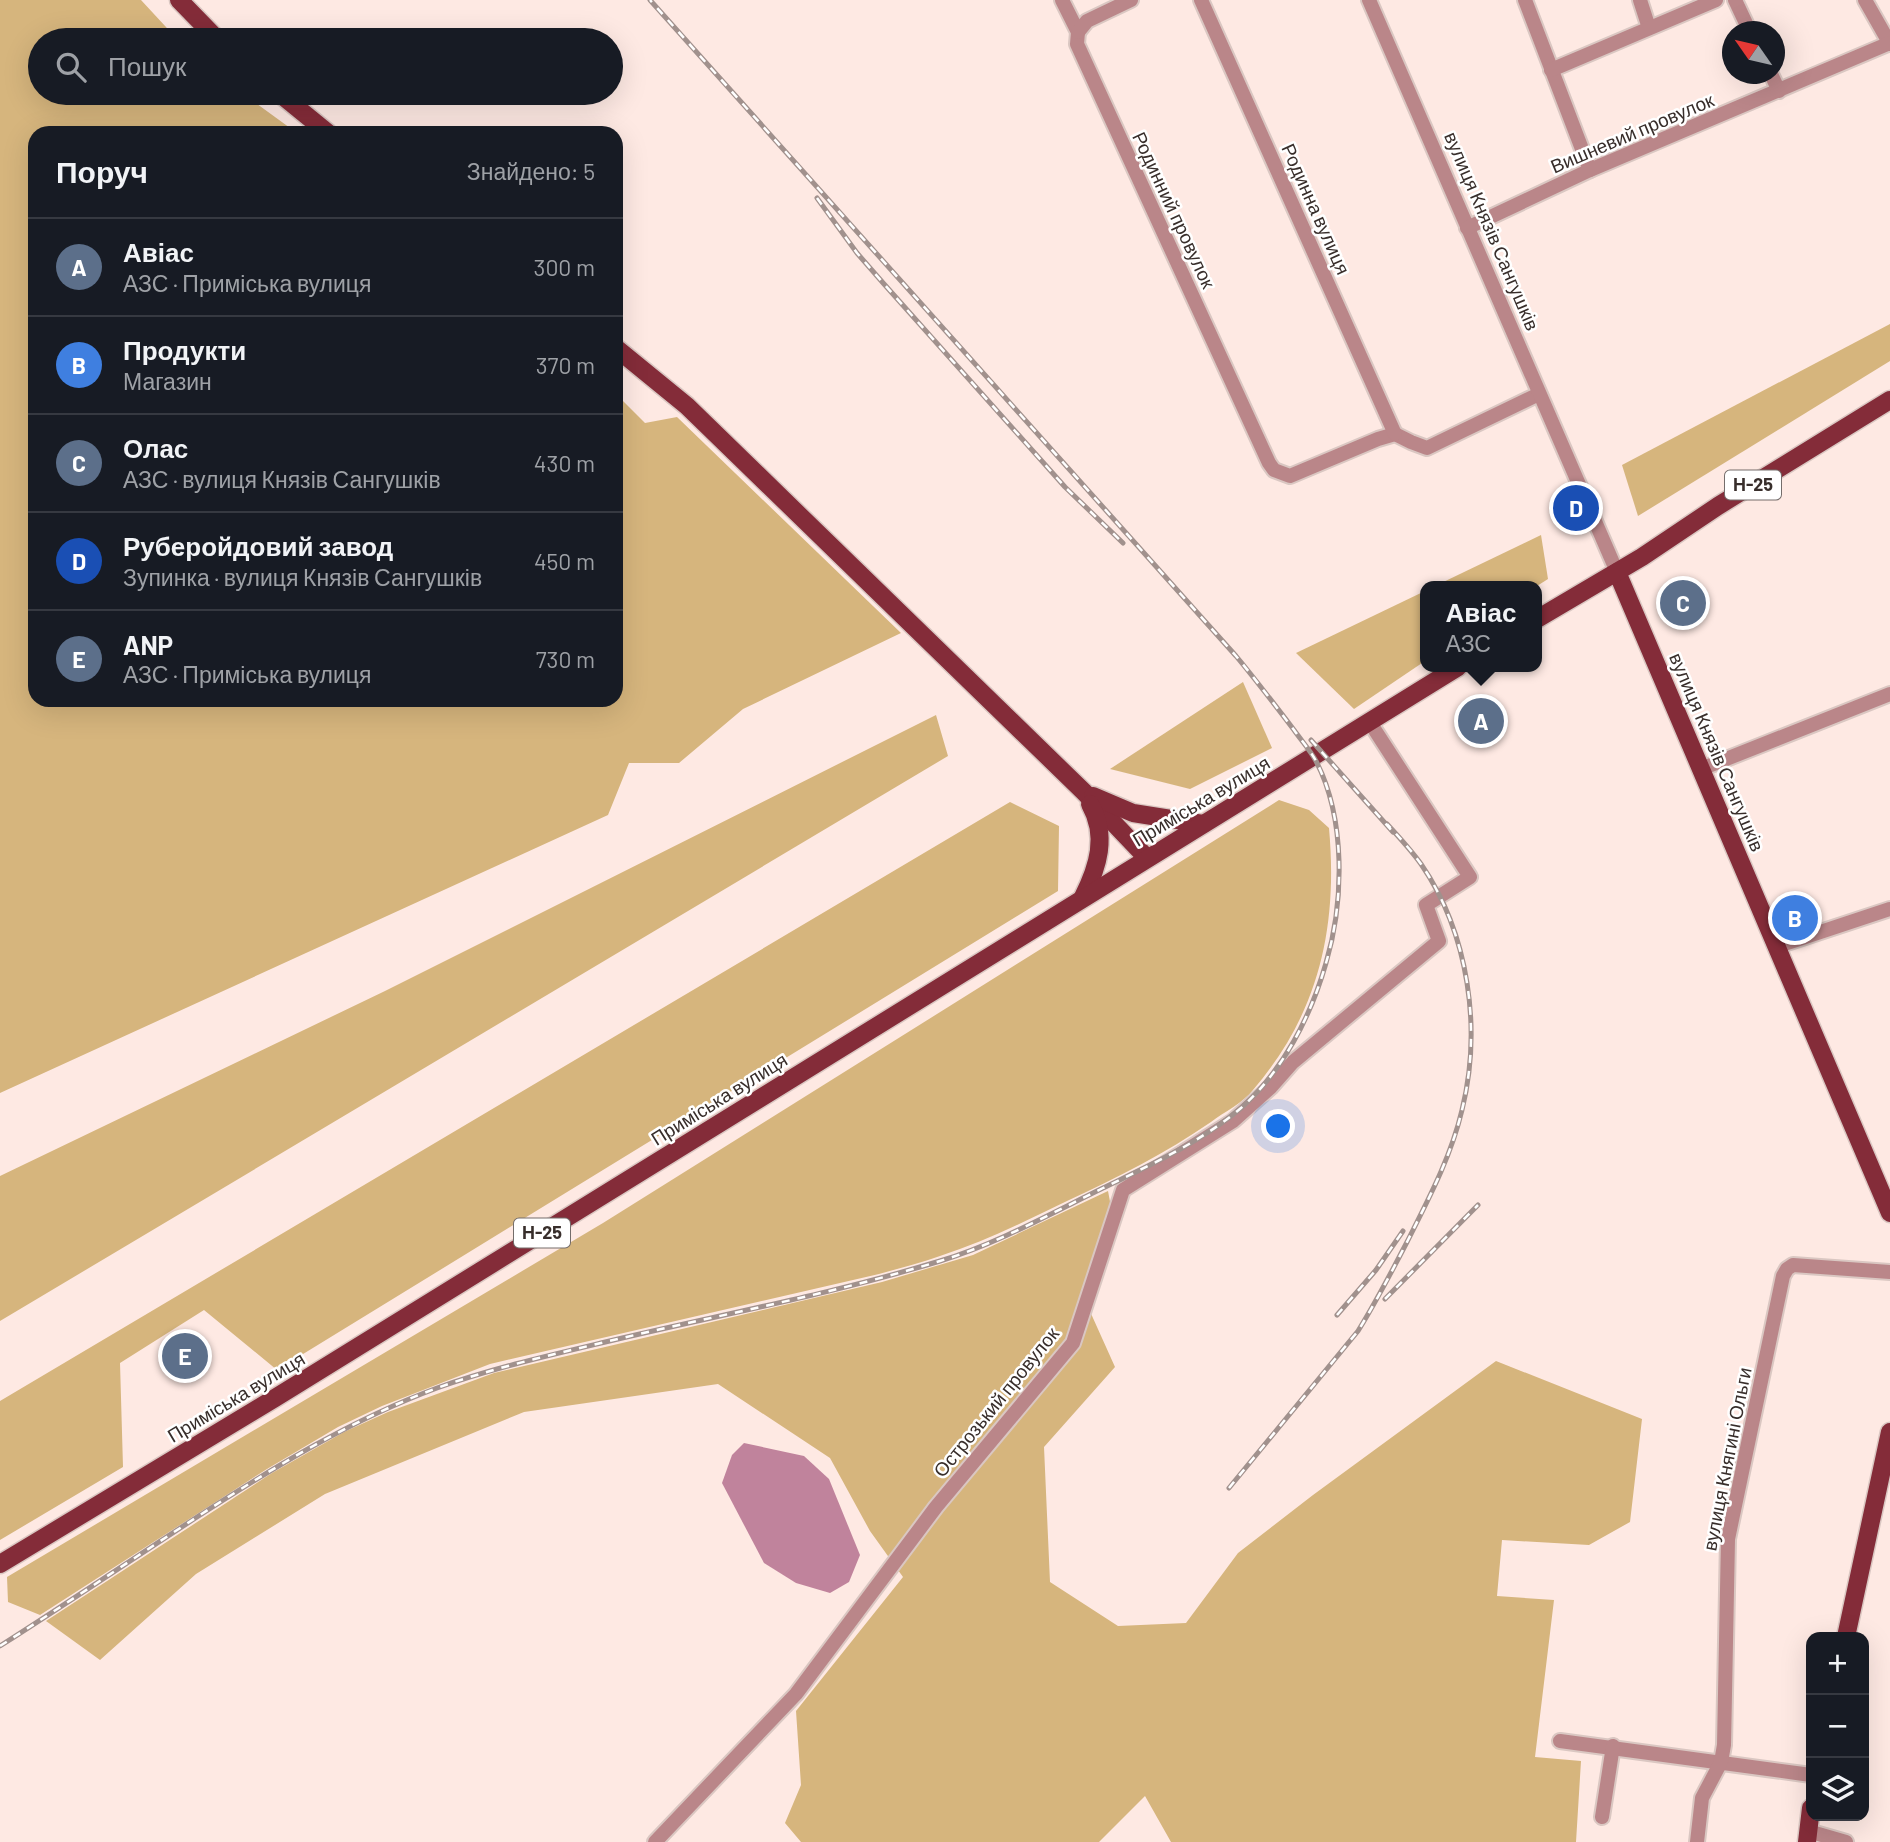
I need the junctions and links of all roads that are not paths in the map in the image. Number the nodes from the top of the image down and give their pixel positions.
1 (178, 0) edge
2 (1062, 0) edge
3 (1131, 0) edge
4 (1201, 0) edge
5 (1369, 0) edge
6 (1525, 0) edge
7 (1640, 0) edge
8 (1716, 0) edge
9 (1735, 0) edge
10 (1865, 0) edge
11 (1745, 21) edge
12 (1649, 27) junction
13 (206, 28) edge
14 (1078, 32) junction
15 (1890, 43) edge
16 (1552, 70) junction
17 (1776, 84) edge
18 (1779, 91) junction
19 (294, 105) edge
20 (319, 126) edge
21 (1590, 170) junction
22 (1467, 228) junction
23 (623, 354) edge
24 (1539, 394) junction
25 (1890, 400) edge
26 (1395, 434) junction
27 (1616, 572) junction
28 (1542, 616) edge
29 (1450, 672) edge
30 (1890, 694) edge
31 (1369, 721) junction
32 (1701, 769) junction
33 (1084, 792) junction
34 (1203, 824) junction
35 (1147, 858) junction
36 (1083, 898) junction
37 (1890, 909) edge
38 (1778, 946) junction
39 (1890, 1213) edge
40 (1890, 1272) edge
41 (1890, 1432) edge
42 (0, 1564) edge
43 (1847, 1632) edge
44 (1560, 1741) dead end
45 (1613, 1746) junction
46 (1721, 1762) junction
47 (1806, 1774) edge
48 (1602, 1817) dead end
49 (1807, 1837) edge
50 (659, 1838) edge
51 (676, 1842) edge
52 (1697, 1842) edge
53 (1846, 1842) edge

1 - 13 main road
2 - 14 street, Родинний провулок
3 - 14 street
4 - 26 street, Родинна вулиця
5 - 22 street, вулиця Князів Сангушків
6 - 16 street
7 - 12 street
8 - 12 street
9 - 11 street
10 - 15 street
12 - 16 street
14 - 26 street, Родинний провулок
15 - 18 street, Вишневий провулок
16 - 21 street
17 - 18 street
18 - 21 street, Вишневий провулок
19 - 20 main road
21 - 22 street, Вишневий провулок
22 - 24 street, вулиця Князів Сангушків
23 - 33 main road
24 - 26 street
24 - 27 street, вулиця Князів Сангушків
25 - 27 main road, Н-25
27 - 28 main road, Н-25
27 - 32 main road, вулиця Князів Сангушків
29 - 31 main road, Приміська вулиця / Н-25
30 - 32 street
31 - 34 main road, Приміська вулиця / Н-25
31 - 50 street, Острозький провулок
32 - 38 main road, вулиця Князів Сангушків
33 - 34 main road
33 - 35 main road
33 - 36 main road
34 - 35 main road, Приміська вулиця / Н-25
35 - 36 main road, Приміська вулиця / Н-25
36 - 42 main road, Приміська вулиця / Н-25
37 - 38 street
38 - 39 main road, вулиця Князів Сангушків
40 - 46 street, вулиця Княгині Ольги
41 - 43 main road
44 - 45 street
45 - 46 street
45 - 48 street
46 - 47 street
46 - 52 street, вулиця Княгині Ольги
49 - 53 street
50 - 51 street

